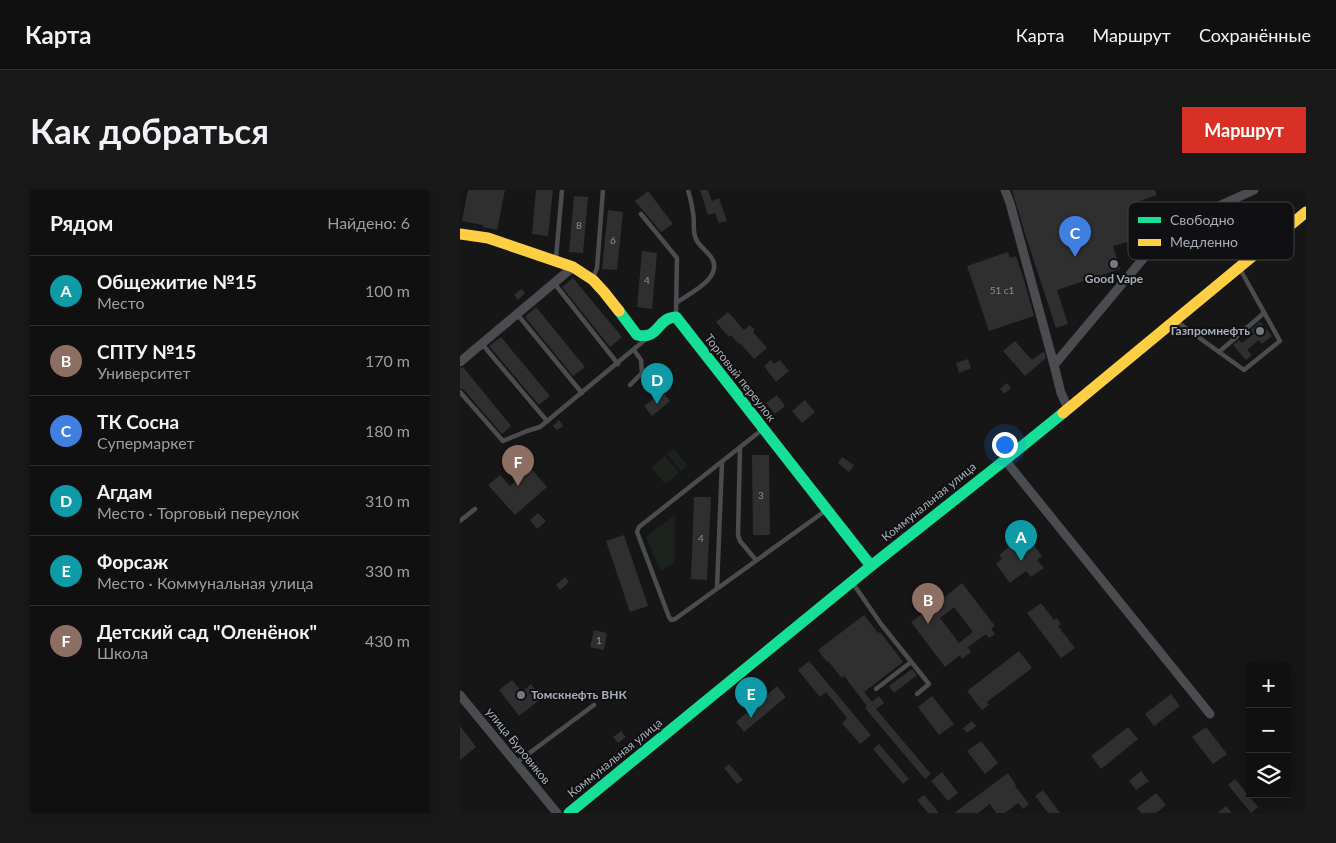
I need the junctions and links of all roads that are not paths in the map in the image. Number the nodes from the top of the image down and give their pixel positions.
1 (562, 190) edge
2 (603, 190) edge
3 (688, 190) edge
4 (1005, 190) edge
5 (1254, 190) edge
6 (1228, 202) edge
7 (1306, 212) edge
8 (641, 214) dead end
9 (1294, 222) edge
10 (460, 234) edge
11 (1142, 260) edge
12 (1248, 260) edge
13 (556, 262) junction
14 (1239, 267) junction
15 (573, 268) junction
16 (593, 280) junction
17 (554, 283) junction
18 (676, 303) junction
19 (517, 314) junction
20 (1264, 314) junction
21 (676, 317) junction
22 (1174, 320) junction
23 (650, 335) junction
24 (482, 344) junction
25 (634, 350) junction
26 (1219, 352) junction
27 (460, 362) edge
28 (618, 364) junction
29 (1054, 365) junction
30 (630, 385) dead end
31 (460, 392) edge
32 (582, 393) junction
33 (1068, 408) junction
34 (547, 421) junction
35 (763, 429) junction
36 (740, 448) junction
37 (1005, 460) junction
38 (722, 462) junction
39 (475, 509) dead end
40 (826, 510) junction
41 (460, 521) edge
42 (756, 560) junction
43 (871, 566) junction
44 (852, 582) junction
45 (717, 588) junction
46 (911, 662) junction
47 (876, 689) dead end
48 (918, 694) dead end
49 (461, 698) edge
50 (594, 705) dead end
51 (1210, 714) dead end
52 (516, 763) junction
53 (557, 813) edge
54 (568, 813) edge

1 - 13 lane
2 - 16 lane
3 - 18 lane
4 - 29 street
5 - 6 street
7 - 9 main road, Коммунальная улица
8 - 18 lane
10 - 13 main road
11 - 29 street
12 - 14 main road, Коммунальная улица
13 - 15 main road
14 - 20 lane
14 - 22 main road, Коммунальная улица
15 - 16 main road
15 - 17 street
16 - 23 main road
17 - 19 street
17 - 28 lane
18 - 21 lane
19 - 24 street
19 - 32 lane
20 - 26 lane
20 - 26 lane
21 - 23 main road
21 - 35 main road, Торговый переулок
22 - 26 lane
22 - 33 main road, Коммунальная улица
23 - 25 lane
24 - 27 street
24 - 34 lane
25 - 28 lane
25 - 30 lane
28 - 32 lane
29 - 33 street
31 - 34 lane
32 - 34 lane
33 - 37 main road, Коммунальная улица
35 - 36 lane
35 - 40 main road, Торговый переулок
36 - 38 lane
36 - 42 lane
37 - 43 main road, Коммунальная улица
37 - 51 street
38 - 45 lane
38 - 45 lane
39 - 41 lane
40 - 42 lane
40 - 43 main road, Торговый переулок
42 - 45 lane
43 - 44 main road, Коммунальная улица
44 - 46 lane
44 - 54 main road, Коммунальная улица
46 - 47 lane
46 - 48 lane
49 - 52 street, улица Буровиков
50 - 52 lane
52 - 53 street, улица Буровиков

